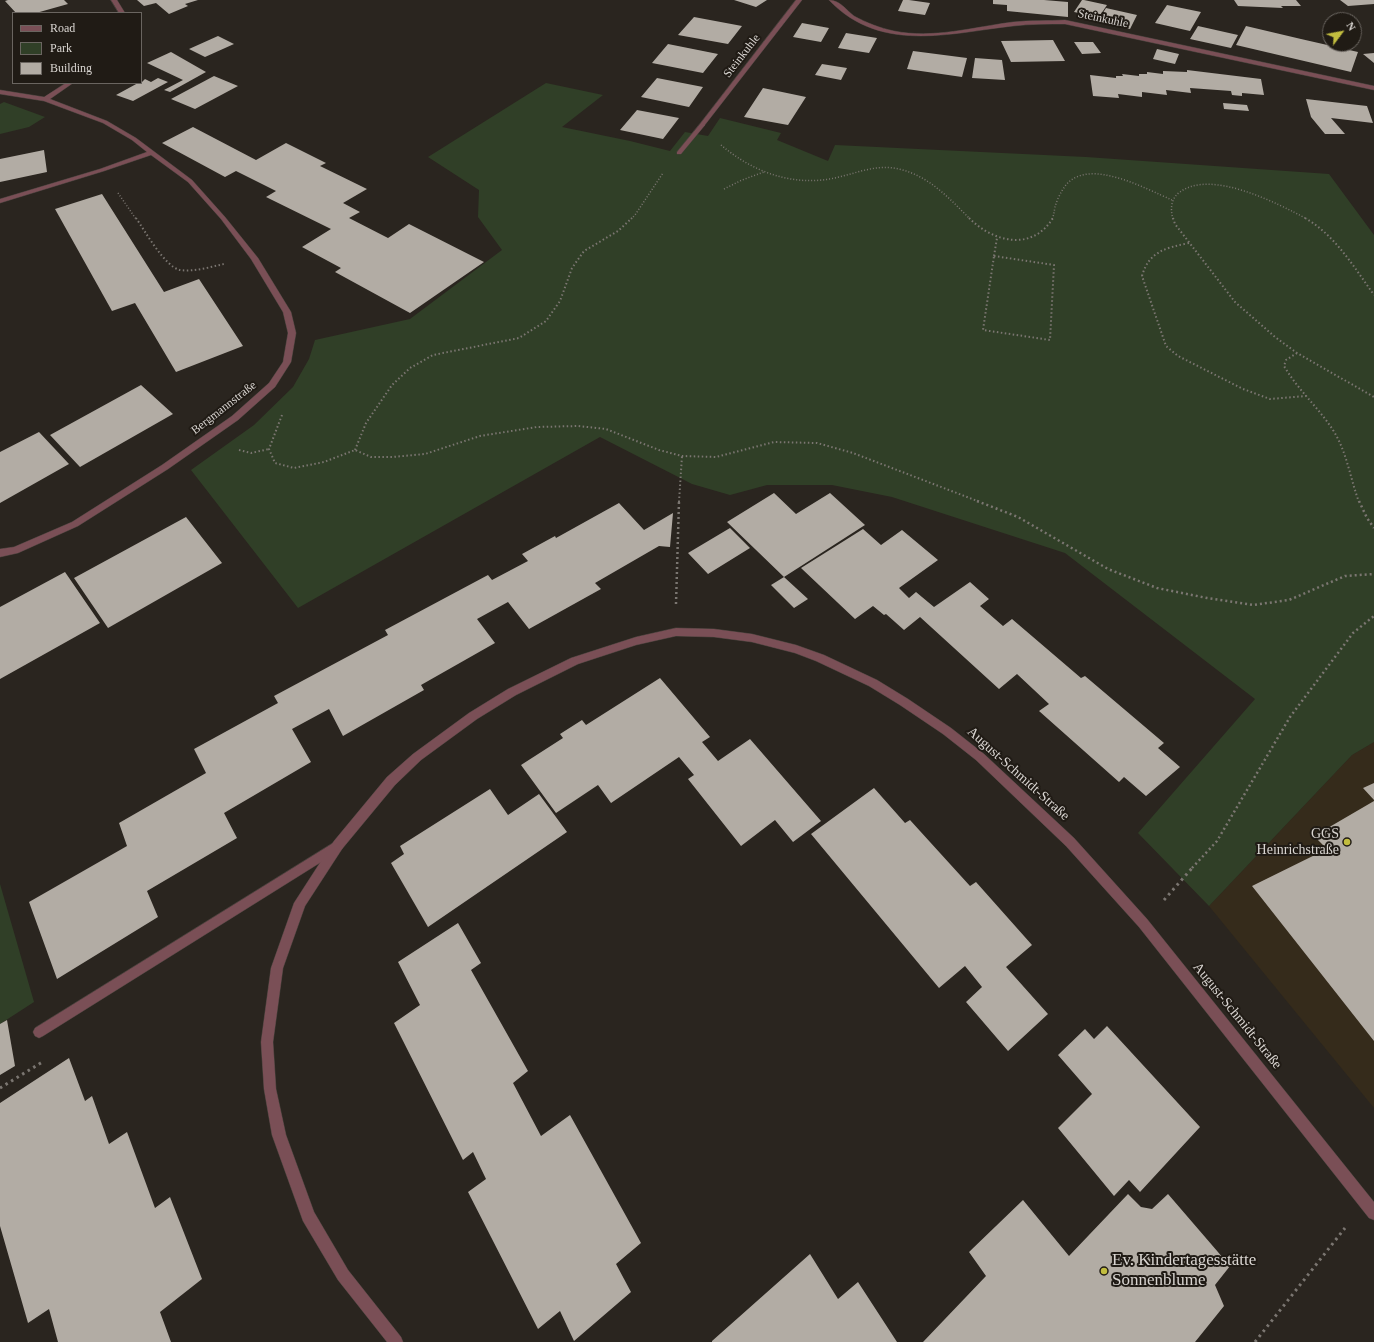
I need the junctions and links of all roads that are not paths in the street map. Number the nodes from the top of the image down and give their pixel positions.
1 (114, 0) edge
2 (799, 0) edge
3 (832, 0) edge
4 (122, 12) edge
5 (68, 84) edge
6 (1374, 88) edge
7 (0, 92) edge
8 (45, 99) junction
9 (152, 152) junction
10 (679, 153) road end
11 (0, 201) edge
12 (0, 553) edge
13 (338, 845) junction
14 (39, 1032) dead end
15 (1374, 1213) edge
16 (396, 1342) edge

1 - 4 street
2 - 10 street, Steinkuhle
3 - 6 street, Steinkuhle
5 - 8 street
7 - 8 street, Bergmannstraße
8 - 9 street, Bergmannstraße
9 - 11 street
9 - 12 street, Bergmannstraße
13 - 14 street
13 - 15 street, August-Schmidt-Straße
13 - 16 street, August-Schmidt-Straße

